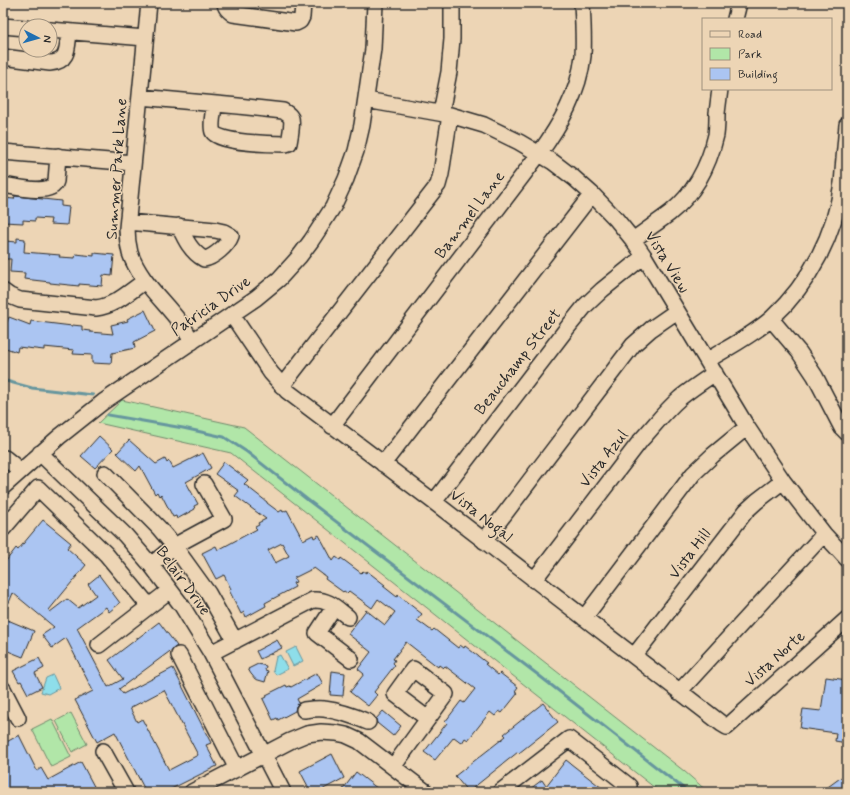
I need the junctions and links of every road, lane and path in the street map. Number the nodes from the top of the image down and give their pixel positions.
1 (149, 3) edge
2 (225, 3) edge
3 (304, 3) edge
4 (375, 3) edge
5 (452, 3) edge
6 (582, 3) edge
7 (739, 3) edge
8 (735, 18) edge
9 (3, 26) edge
10 (18, 27) edge
11 (58, 31) edge
12 (69, 32) junction
13 (146, 38) junction
14 (3, 57) edge
15 (720, 90) edge
16 (140, 96) junction
17 (366, 100) junction
18 (214, 104) junction
19 (446, 114) junction
20 (847, 125) edge
21 (3, 152) edge
22 (540, 154) junction
23 (58, 156) junction
24 (133, 163) junction
25 (845, 173) edge
26 (3, 185) edge
27 (592, 194) junction
28 (128, 222) junction
29 (179, 226) dead end
30 (633, 240) junction
31 (644, 256) junction
32 (145, 281) junction
33 (3, 291) edge
34 (677, 311) junction
35 (232, 315) junction
36 (771, 319) junction
37 (192, 342) junction
38 (711, 366) junction
39 (282, 386) junction
40 (332, 426) junction
41 (748, 427) junction
42 (847, 433) edge
43 (40, 453) junction
44 (3, 460) edge
45 (383, 464) junction
46 (21, 471) junction
47 (104, 473) dead end
48 (782, 481) junction
49 (204, 484) dead end
50 (3, 487) edge
51 (434, 502) junction
52 (4, 527) edge
53 (824, 534) junction
54 (484, 541) junction
55 (174, 546) junction
56 (847, 559) edge
57 (151, 566) junction
58 (534, 580) junction
59 (170, 590) junction
60 (150, 606) junction
61 (334, 607) junction
62 (348, 617) dead end
63 (584, 618) junction
64 (847, 619) edge
65 (233, 638) junction
66 (99, 645) dead end
67 (211, 654) junction
68 (179, 656) dead end
69 (634, 656) junction
70 (351, 659) dead end
71 (3, 689) edge
72 (679, 692) junction
73 (304, 710) dead end
74 (340, 712) junction
75 (18, 718) dead end
76 (428, 719) dead end
77 (368, 722) dead end
78 (726, 727) joint
79 (336, 733) junction
80 (103, 751) dead end
81 (264, 755) junction
82 (394, 767) junction
83 (237, 769) junction
84 (126, 792) edge
85 (192, 792) edge
86 (283, 792) edge
87 (426, 792) edge
88 (500, 792) edge
89 (625, 792) edge

1 - 13 street, Summer Park Lane
2 - 3 street
4 - 17 street, Patricia Drive
5 - 19 street
6 - 22 street, Bammel Lane
7 - 8 street
9 - 10 street
11 - 12 street
12 - 13 street
12 - 14 street
13 - 16 street, Summer Park Lane
15 - 30 street
16 - 18 street
16 - 24 street, Summer Park Lane
17 - 19 street, Vista View
17 - 35 street, Patricia Drive
18 - 18 street
19 - 22 street, Vista View
19 - 39 street
20 - 25 street, Vista Azul
21 - 23 street
22 - 27 street, Vista View
22 - 40 street, Bammel Lane
23 - 24 street
23 - 26 street
24 - 28 street, Summer Park Lane
25 - 36 street, Vista Azul
27 - 30 street, Vista View
27 - 45 street
28 - 29 street
28 - 32 street, Summer Park Lane
30 - 31 street, Vista View
31 - 34 street, Vista View
31 - 51 street, Beauchamp Street
32 - 33 street
32 - 37 street, Summer Park Lane
34 - 38 street, Vista View
34 - 54 street
35 - 37 street, Patricia Drive
35 - 39 street, Vista Nogal
36 - 38 street, Vista Azul
36 - 42 street
37 - 43 street, Patricia Drive
38 - 41 street, Vista View
38 - 58 street, Vista Azul
39 - 40 street, Vista Nogal
40 - 45 street, Vista Nogal
41 - 48 street, Vista View
41 - 63 street
43 - 46 street, Patricia Drive
43 - 57 street, Belair Drive
44 - 46 street
45 - 51 street, Vista Nogal
46 - 50 street, Patricia Drive
47 - 55 street
48 - 53 street, Vista View
48 - 69 street, Vista Hill
49 - 55 street
51 - 54 street, Vista Nogal
52 - 60 street
53 - 56 street, Vista View
53 - 72 street
54 - 58 street, Vista Nogal
55 - 57 street
55 - 65 street
57 - 59 street, Belair Drive
58 - 63 street, Vista Nogal
59 - 60 street
59 - 67 street, Belair Drive
60 - 66 street
61 - 62 street
61 - 65 street
61 - 70 street
63 - 69 street, Vista Nogal
64 - 78 street, Vista Norte
65 - 67 street
67 - 81 street, Belair Drive
68 - 83 street
69 - 72 street, Vista Nogal
71 - 75 street
72 - 78 street, Vista Nogal
73 - 74 street
74 - 77 street
74 - 79 street
76 - 82 street
79 - 81 street
79 - 82 street
80 - 84 street
81 - 83 street
81 - 86 street, Belair Drive
82 - 87 street
83 - 85 street
88 - 89 street

